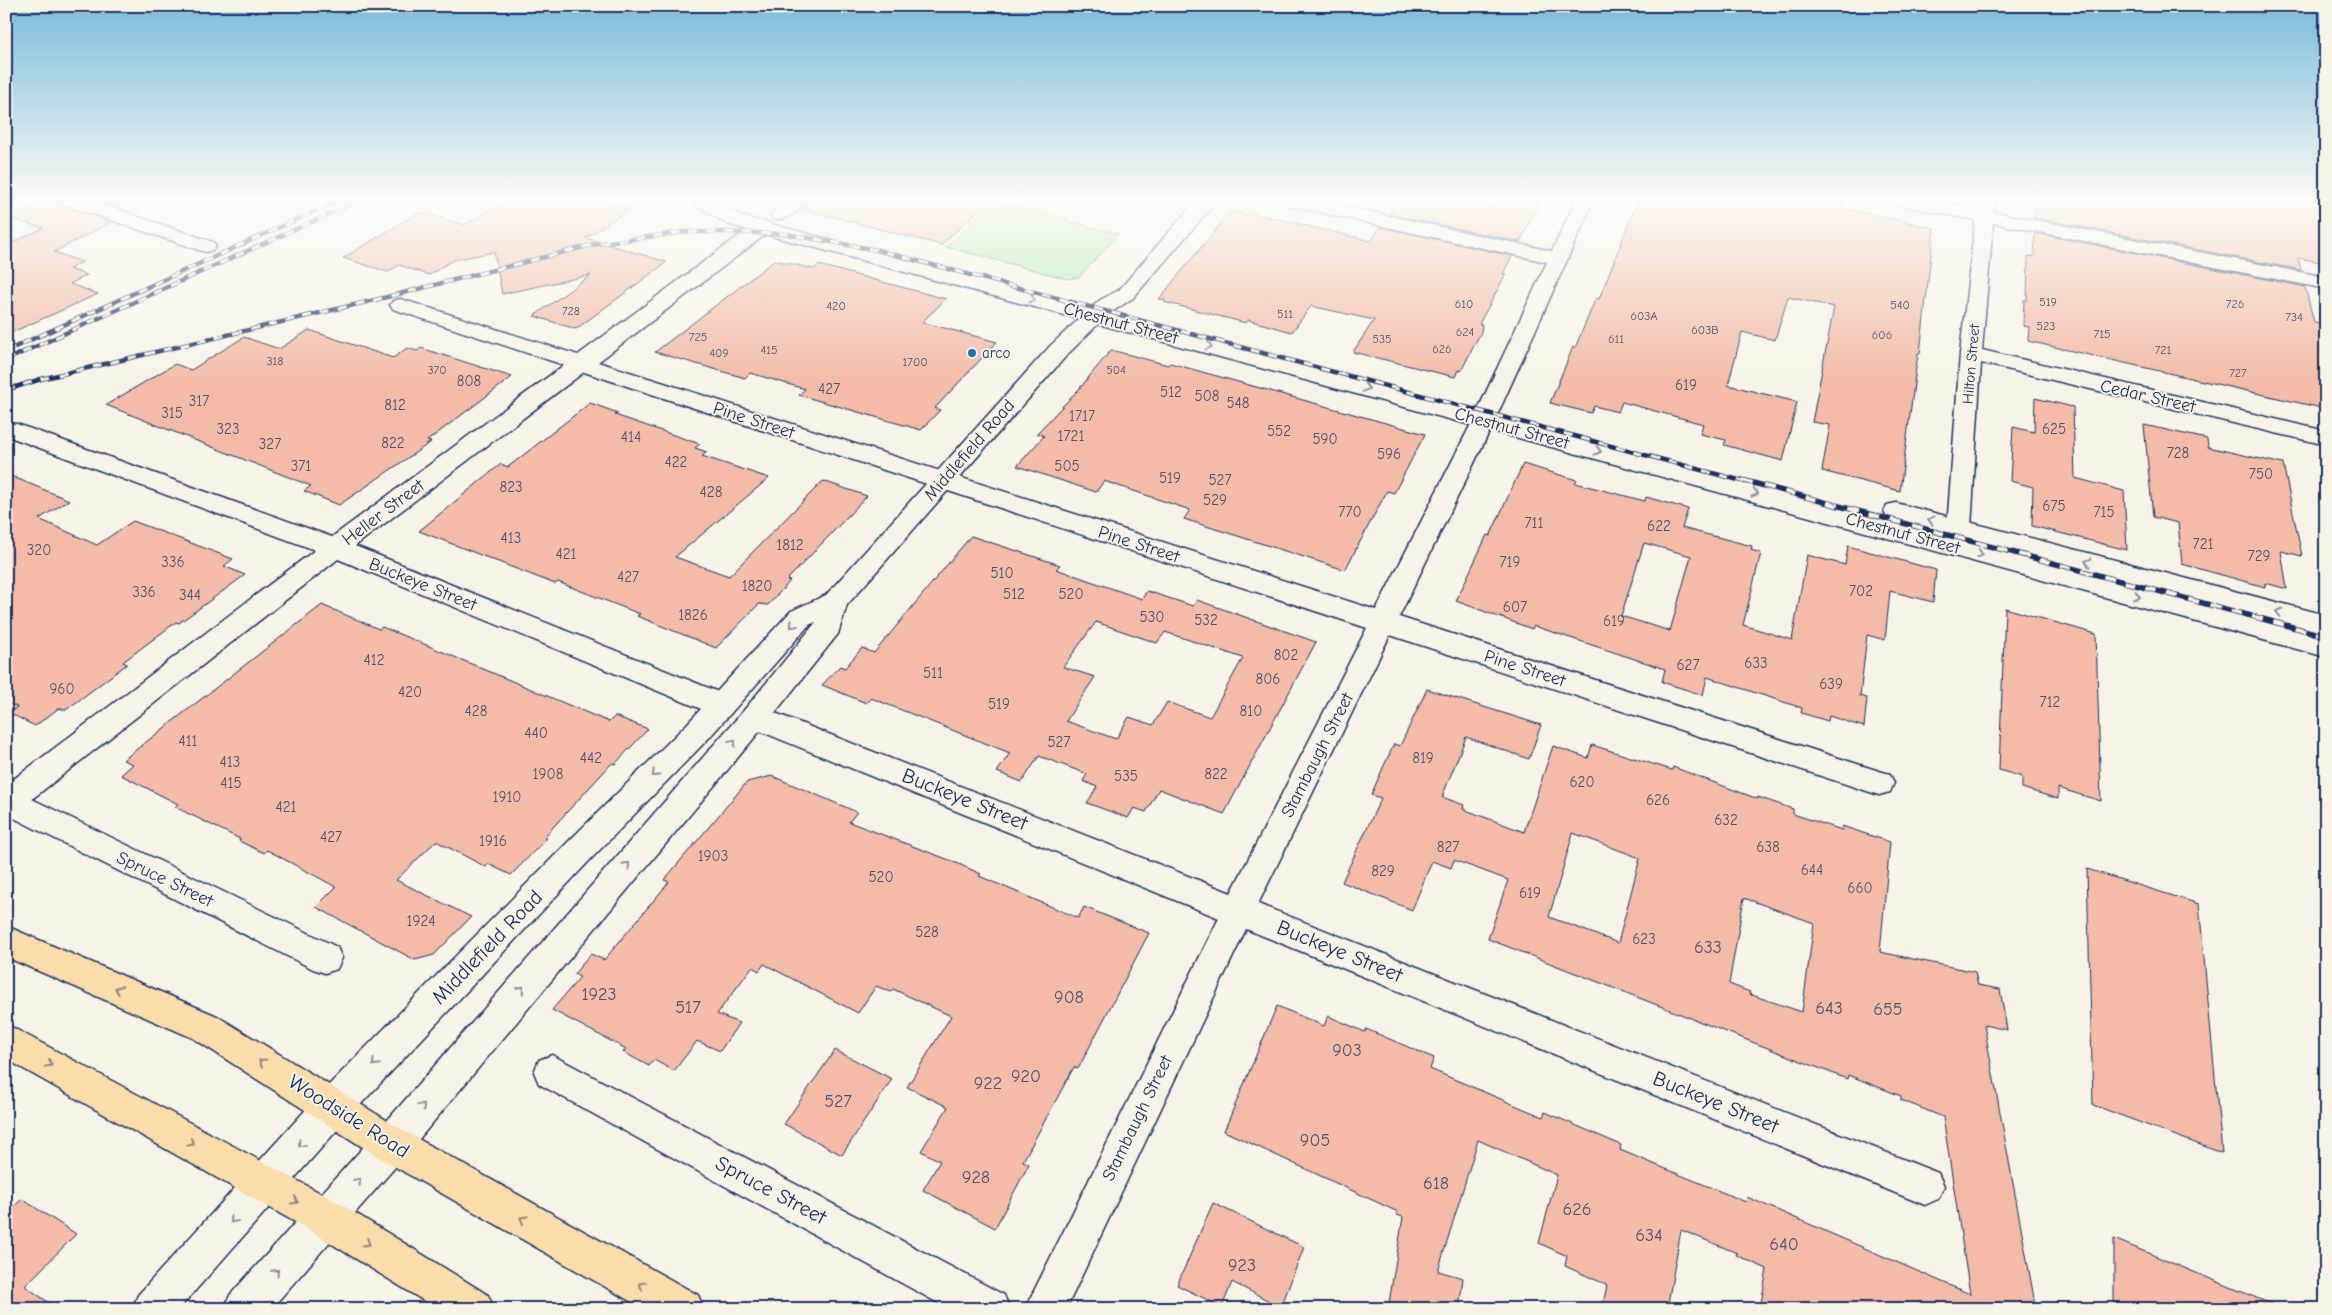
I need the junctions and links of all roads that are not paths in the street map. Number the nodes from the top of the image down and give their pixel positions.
1 (717, 261) edge
2 (921, 261) edge
3 (1135, 261) edge
4 (1154, 261) edge
5 (1555, 261) edge
6 (1980, 261) edge
7 (2228, 261) edge
8 (2326, 283) edge
9 (400, 306) dead end
10 (1101, 310) junction
11 (1970, 354) junction
12 (581, 364) junction
13 (1488, 412) junction
14 (8, 430) edge
15 (2326, 438) edge
16 (943, 481) junction
17 (1959, 528) junction
18 (335, 548) junction
19 (835, 602) junction
20 (1383, 623) junction
21 (2326, 625) edge
22 (2326, 647) edge
23 (721, 705) junction
24 (755, 717) junction
25 (1879, 782) dead end
26 (7, 801) edge
27 (1239, 910) junction
28 (6, 941) edge
29 (325, 958) dead end
30 (6, 1040) edge
31 (552, 1072) dead end
32 (333, 1107) junction
33 (391, 1144) junction
34 (265, 1184) junction
35 (1925, 1186) dead end
36 (326, 1218) junction
37 (152, 1309) edge
38 (244, 1309) edge
39 (474, 1309) edge
40 (684, 1309) edge
41 (990, 1309) edge
42 (1044, 1309) edge

1 - 12 street, Heller Street
2 - 10 street, Chestnut Street
3 - 10 street, Middlefield Road
4 - 10 street, Middlefield Road
5 - 13 street, Stambaugh Street
6 - 11 street, Hilton Street
7 - 8 street
9 - 12 street, Pine Street
10 - 13 street, Chestnut Street
10 - 16 street, Middlefield Road
11 - 15 street, Cedar Street
11 - 17 street, Hilton Street
12 - 16 street, Pine Street
12 - 18 street, Heller Street
17 -> 13 street, Chestnut Street
13 - 20 street, Stambaugh Street
13 -> 22 street, Chestnut Street
14 - 18 street, Buckeye Street
16 - 19 street, Middlefield Road
16 - 20 street, Pine Street
21 -> 17 street, Chestnut Street
18 - 23 street, Buckeye Street
18 - 26 street, Heller Street
19 -> 23 street, Middlefield Road
19 - 24 street, Middlefield Road
20 - 25 street, Pine Street
20 - 27 street, Stambaugh Street
23 -> 32 street, Middlefield Road
24 - 27 street, Buckeye Street
33 -> 24 street, Middlefield Road
26 - 29 street, Spruce Street
27 - 35 street, Buckeye Street
27 - 42 street, Stambaugh Street
32 -> 28 highway, Woodside Road
30 -> 34 highway
31 - 41 street, Spruce Street
32 - 33 highway, Woodside Road
32 -> 34 street, Middlefield Road
36 -> 33 street, Middlefield Road
40 -> 33 highway, Woodside Road
34 -> 36 highway
34 -> 37 street, Middlefield Road
38 -> 36 street, Middlefield Road
36 -> 39 highway

